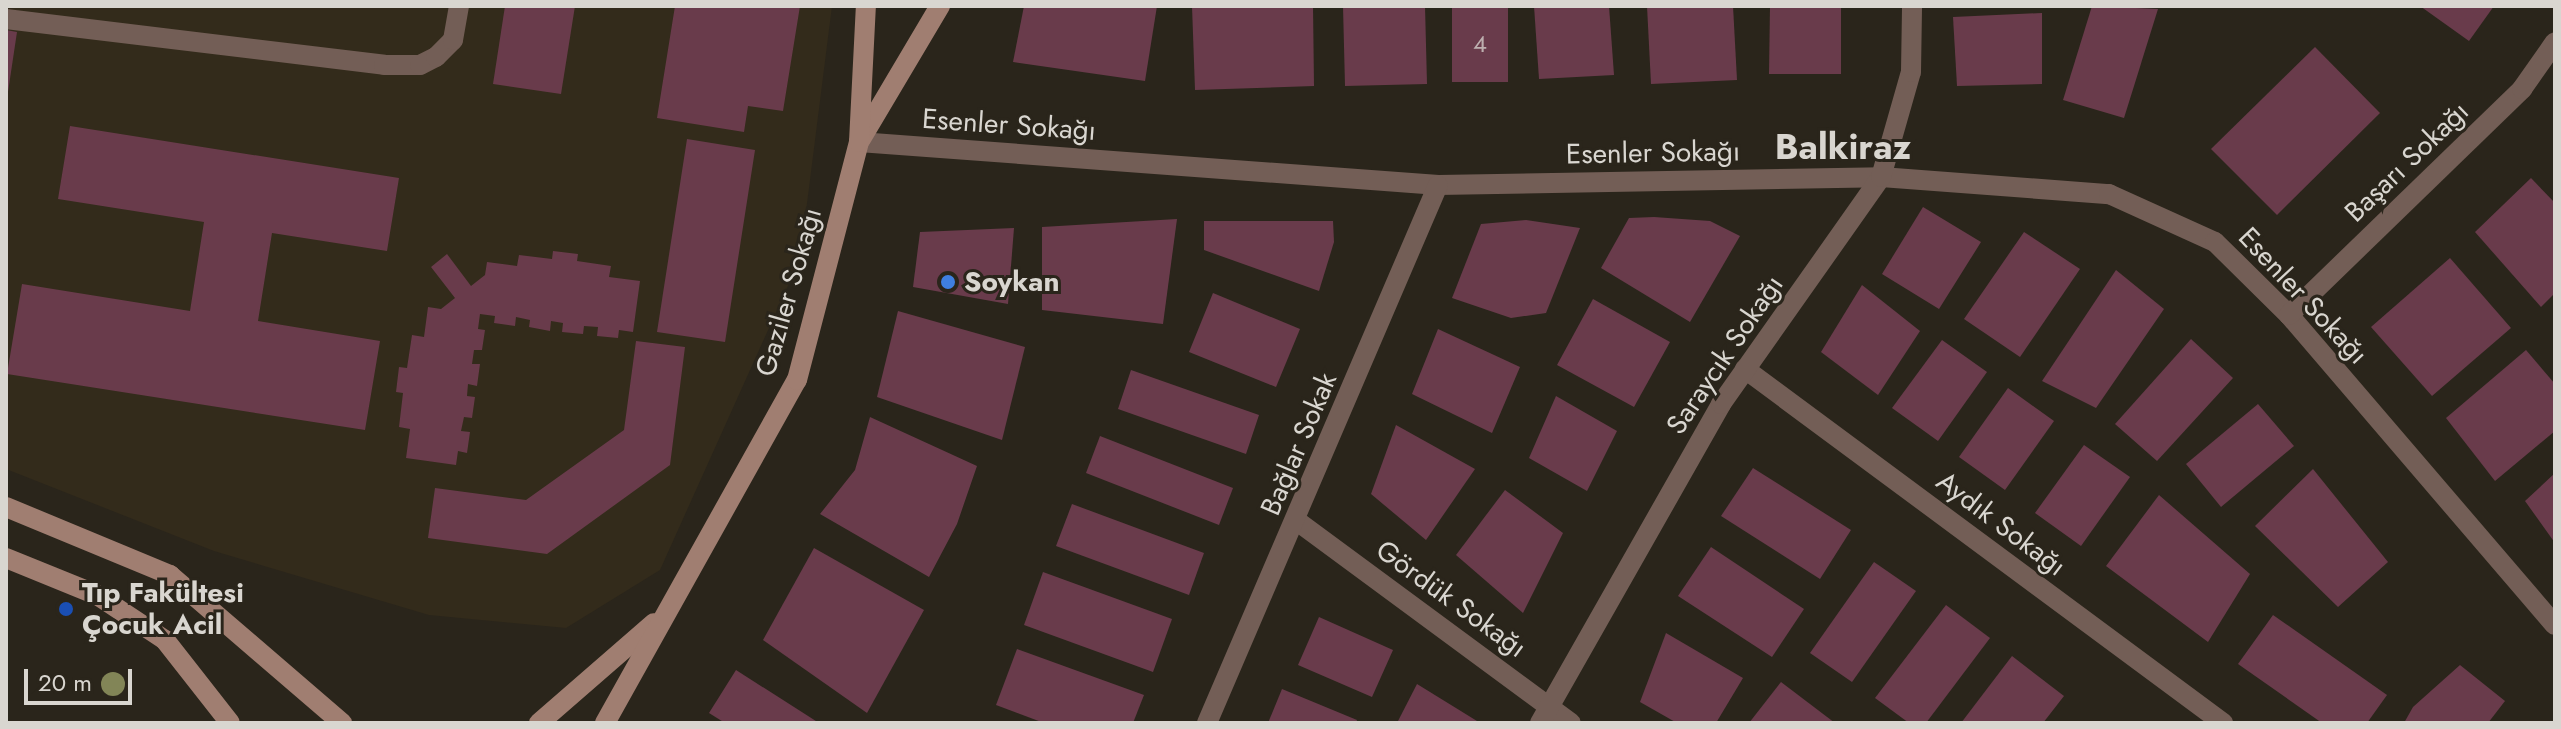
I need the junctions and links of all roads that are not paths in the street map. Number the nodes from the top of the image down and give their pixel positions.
1 (459, 6) edge
2 (866, 6) edge
3 (940, 6) edge
4 (1912, 6) edge
5 (6, 19) edge
6 (2555, 42) edge
7 (859, 142) junction
8 (1881, 177) junction
9 (1438, 185) junction
10 (2289, 315) junction
11 (1745, 369) junction
12 (6, 507) edge
13 (1297, 521) junction
14 (6, 558) edge
15 (666, 613) junction
16 (2555, 625) edge
17 (1544, 714) edge
18 (230, 723) edge
19 (342, 723) edge
20 (539, 723) edge
21 (605, 723) edge
22 (1207, 723) edge
23 (1571, 723) edge
24 (2223, 723) edge

1 - 5 street
2 - 7 street, Gaziler Sokağı
3 - 7 street
4 - 8 street, Saraycık Sokağı
6 - 10 street, Başarı Sokağı
7 - 9 street, Esenler Sokağı
7 - 15 street, Gaziler Sokağı
8 - 9 street, Esenler Sokağı
8 - 10 street, Esenler Sokağı
8 - 11 street, Saraycık Sokağı
9 - 13 street, Bağlar Sokak
10 - 16 street, Esenler Sokağı
11 - 17 street, Saraycık Sokağı
11 - 24 street, Aydık Sokağı
12 - 19 street
13 - 17 street, Gördük Sokağı
13 - 22 street, Bağlar Sokak
14 - 18 street
15 - 20 street, Gaziler Sokağı
15 - 21 street, Gaziler Sokağı
17 - 23 street, Gördük Sokağı

